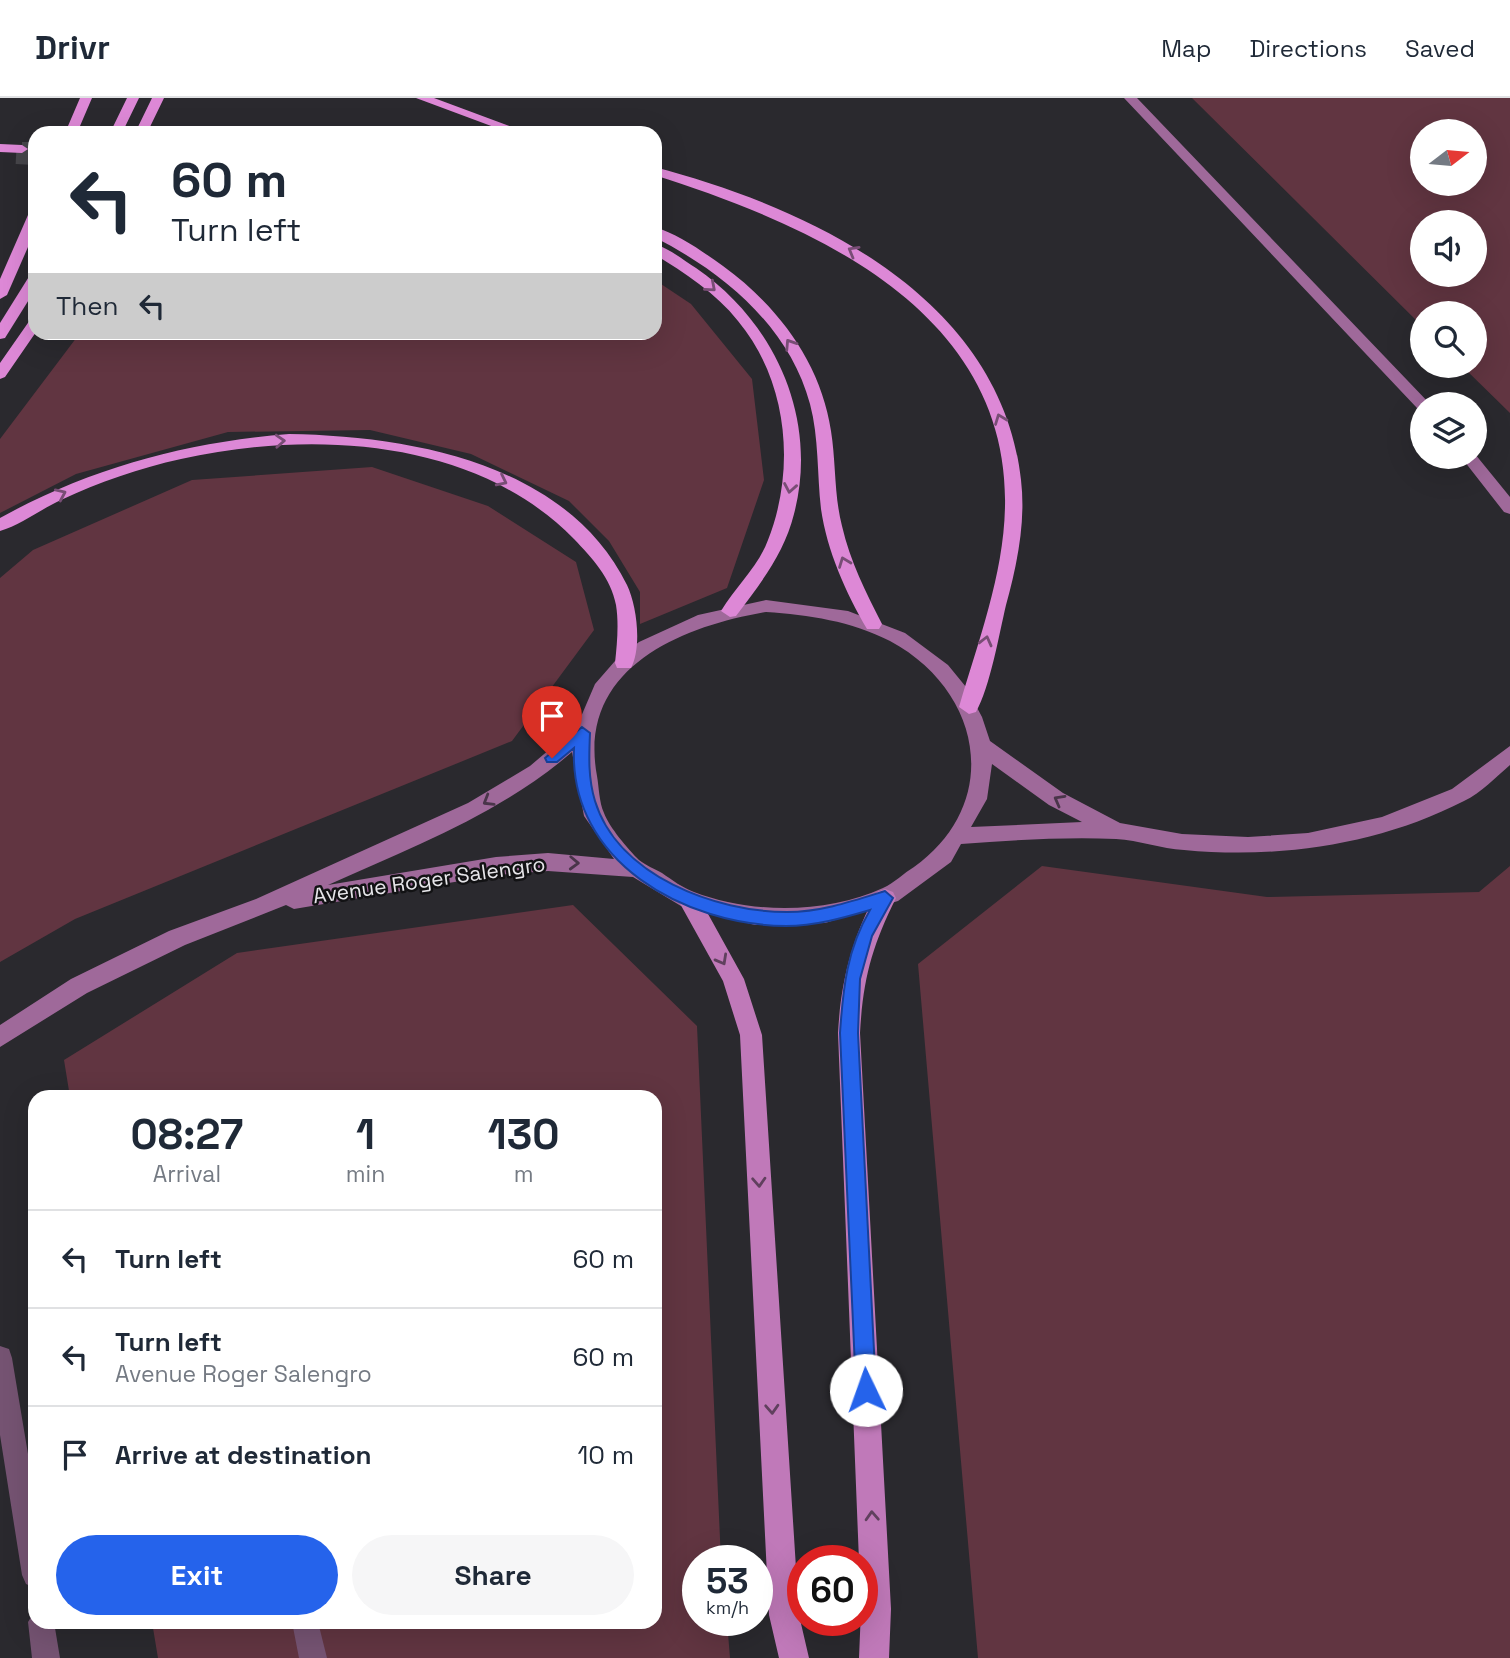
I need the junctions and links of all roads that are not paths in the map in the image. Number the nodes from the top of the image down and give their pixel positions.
1 (86, 98) edge
2 (133, 98) edge
3 (158, 98) edge
4 (422, 98) edge
5 (1129, 98) edge
6 (74, 126) edge
7 (119, 126) edge
8 (144, 126) edge
9 (502, 126) edge
10 (0, 148) edge
11 (0, 157) edge
12 (662, 174) edge
13 (28, 231) edge
14 (662, 235) edge
15 (662, 253) edge
16 (28, 289) edge
17 (0, 295) edge
18 (28, 333) edge
19 (0, 335) edge
20 (0, 374) edge
21 (1411, 392) edge
22 (1479, 469) edge
23 (1510, 508) edge
24 (0, 525) edge
25 (730, 611) junction
26 (873, 624) junction
27 (624, 663) junction
28 (969, 707) junction
29 (582, 733) junction
30 (982, 746) junction
31 (1510, 754) edge
32 (1120, 831) junction
33 (960, 836) junction
34 (636, 869) junction
35 (885, 898) junction
36 (689, 900) junction
37 (264, 905) junction
38 (0, 1037) edge
39 (0, 1358) edge
40 (28, 1532) edge
41 (42, 1629) edge
42 (307, 1629) edge
43 (46, 1658) edge
44 (313, 1658) edge
45 (794, 1658) edge
46 (874, 1658) edge

1 - 6 highway
2 - 7 highway
3 - 8 highway
4 - 9 highway
5 - 21 main road
10 - 11 highway
28 -> 12 highway
13 - 17 highway
26 -> 14 highway
15 -> 25 highway
16 - 19 highway
18 - 20 highway
22 - 23 main road
24 -> 27 highway
25 - 26 main road
25 - 27 main road
26 - 28 main road
27 - 29 main road
28 - 30 main road
29 - 34 main road
29 -> 37 main road, Avenue Roger Salengro
32 -> 30 main road
30 - 33 main road
31 - 32 main road
32 - 33 main road
33 - 35 main road
34 - 36 main road
37 -> 34 main road, Avenue Roger Salengro
35 - 36 main road
46 -> 35 main road
36 -> 45 main road
37 - 38 main road, Avenue Roger Salengro
39 - 40 lane
41 - 43 lane
42 - 44 lane

